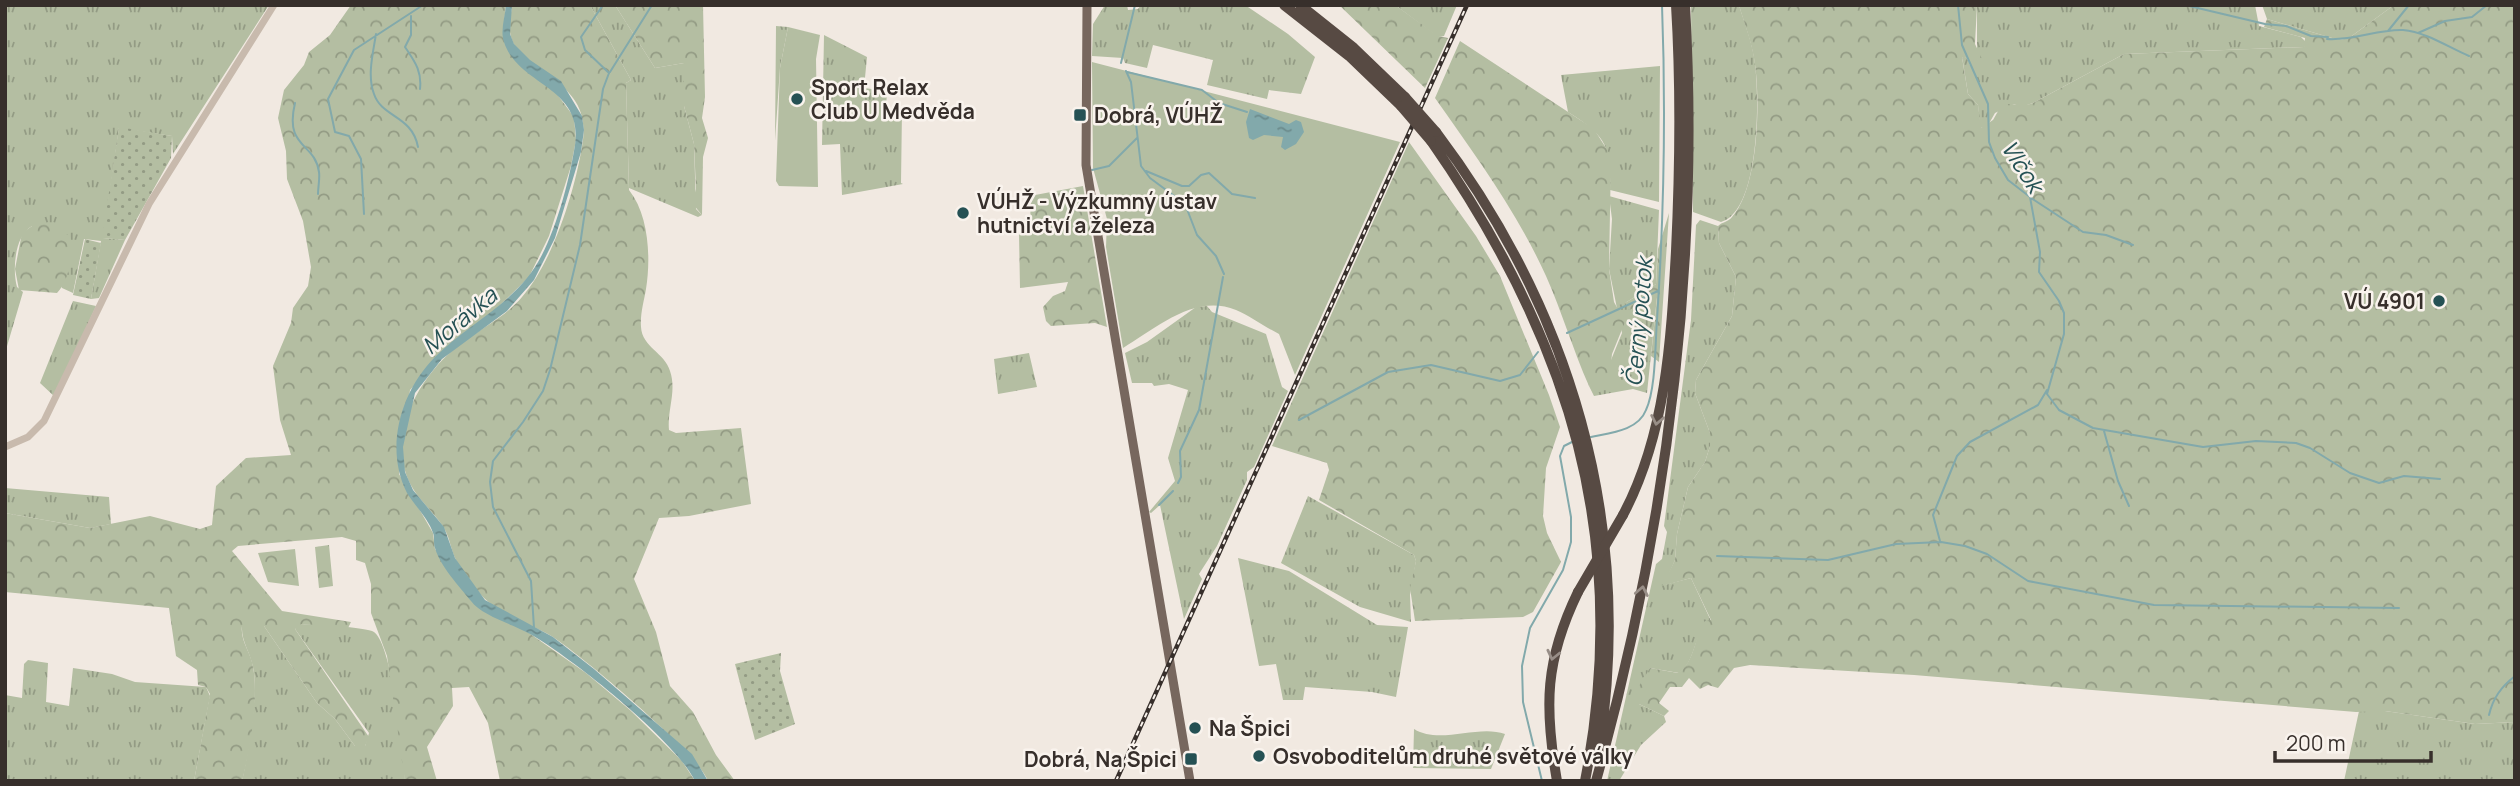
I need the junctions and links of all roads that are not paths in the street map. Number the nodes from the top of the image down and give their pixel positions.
1 (274, 5) edge
2 (1087, 5) edge
3 (1284, 5) edge
4 (1300, 5) edge
5 (1676, 5) edge
6 (1685, 5) edge
7 (1403, 102) junction
8 (1682, 214) junction
9 (5, 447) edge
10 (1585, 448) junction
11 (1189, 781) edge
12 (1556, 781) edge
13 (1585, 781) edge
14 (1595, 781) edge

1 - 9 street
2 - 11 main road
3 - 7 highway
4 - 7 highway
5 - 8 highway
6 - 8 highway
7 - 10 highway, bridge
8 -> 12 highway, bridge
14 -> 8 highway
10 - 13 highway
10 - 14 highway

